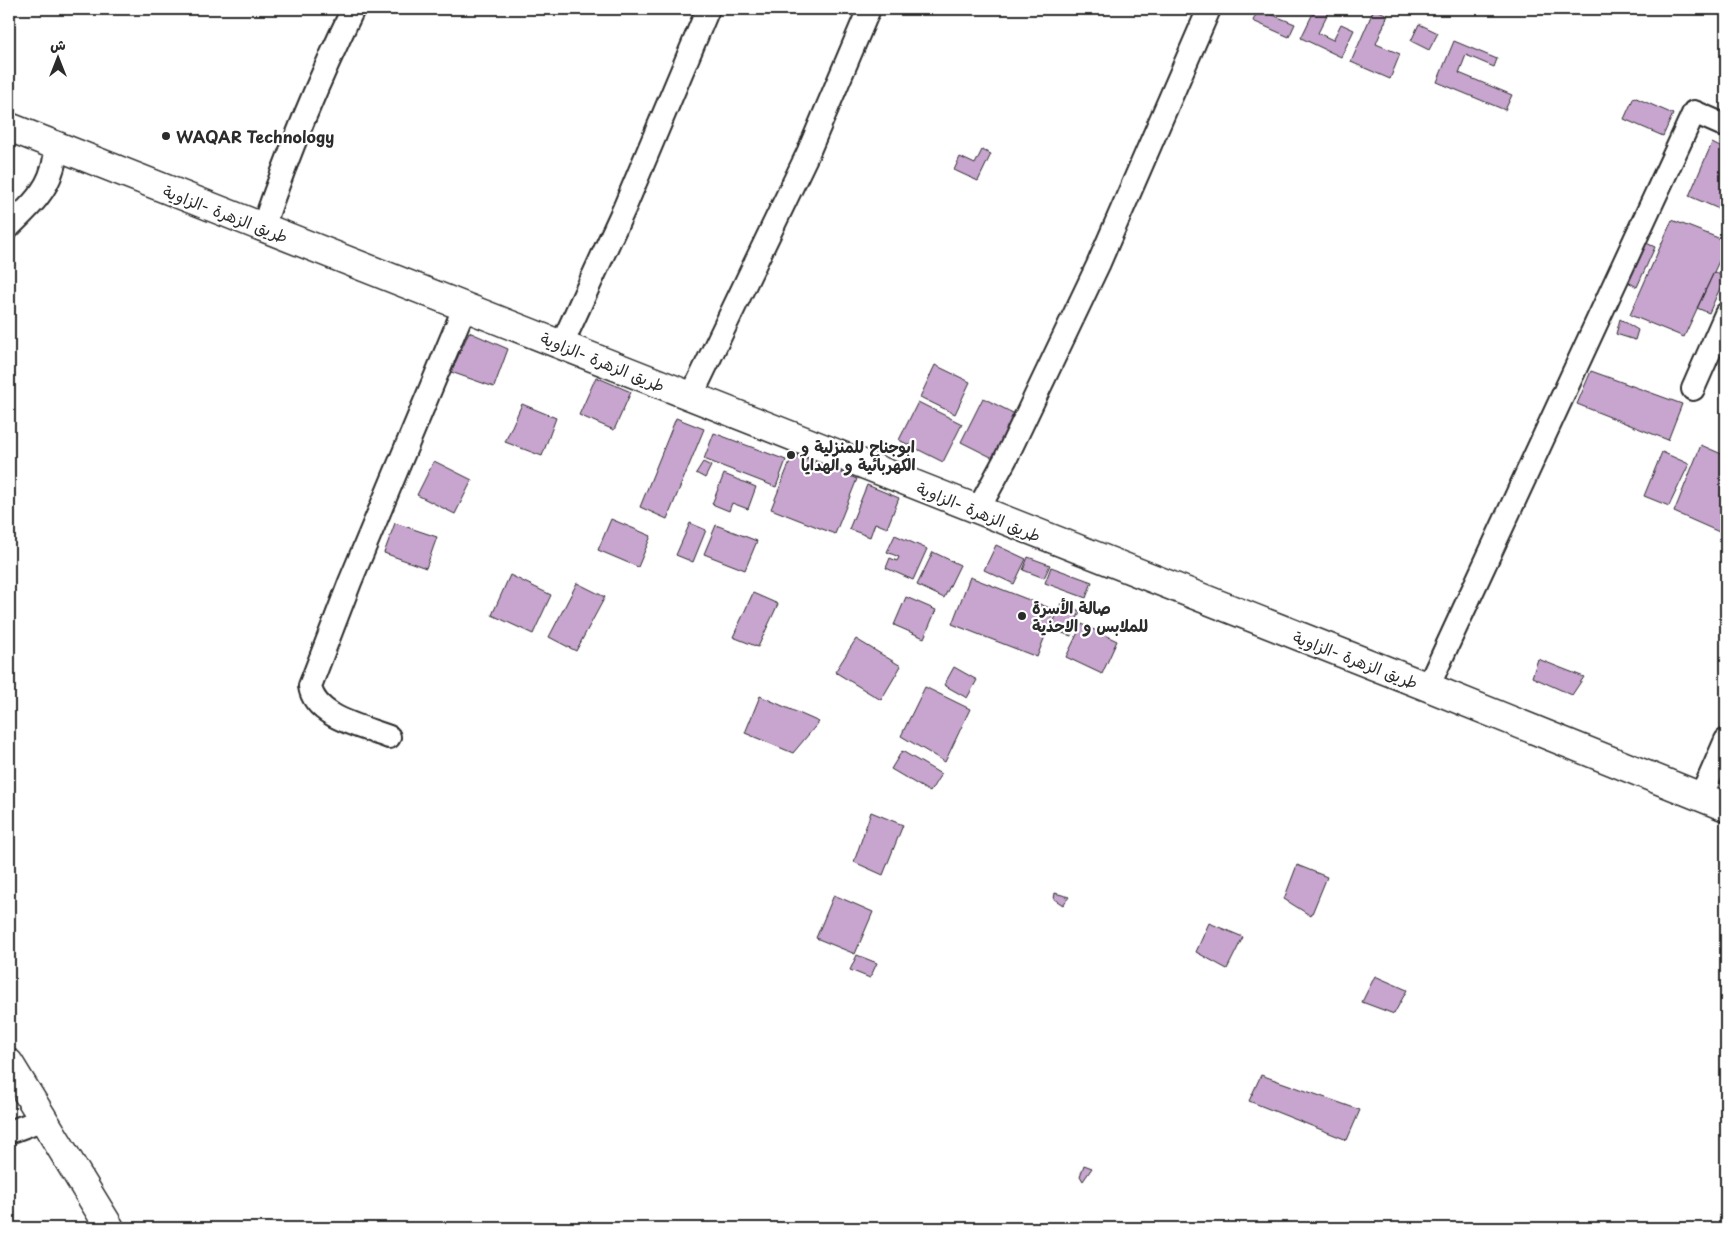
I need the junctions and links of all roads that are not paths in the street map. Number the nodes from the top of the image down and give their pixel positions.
1 (353, 9) edge
2 (708, 9) edge
3 (868, 9) edge
4 (1209, 9) edge
5 (1726, 126) edge
6 (9, 128) edge
7 (56, 146) junction
8 (9, 227) edge
9 (262, 227) junction
10 (465, 306) junction
11 (1726, 314) edge
12 (562, 344) junction
13 (1693, 388) dead end
14 (691, 397) junction
15 (978, 510) junction
16 (1428, 687) junction
17 (389, 738) dead end
18 (1726, 740) edge
19 (1701, 797) junction
20 (1726, 808) edge
21 (9, 1063) edge
22 (44, 1119) junction
23 (9, 1132) edge
24 (110, 1228) edge

1 - 9 street
2 - 12 street
3 - 14 street
4 - 15 street
5 - 16 street
6 - 7 main road, طريق الزهرة -الزاوية
7 - 8 street
7 - 9 main road, طريق الزهرة -الزاوية
9 - 10 main road, طريق الزهرة -الزاوية
10 - 12 main road, طريق الزهرة -الزاوية
10 - 17 street
11 - 13 street
12 - 14 main road, طريق الزهرة -الزاوية
14 - 15 main road, طريق الزهرة -الزاوية
15 - 16 main road, طريق الزهرة -الزاوية
16 - 19 main road, طريق الزهرة -الزاوية
18 - 19 street
19 - 20 main road, طريق الزهرة -الزاوية
21 - 22 main road
22 - 23 street
22 - 24 main road

